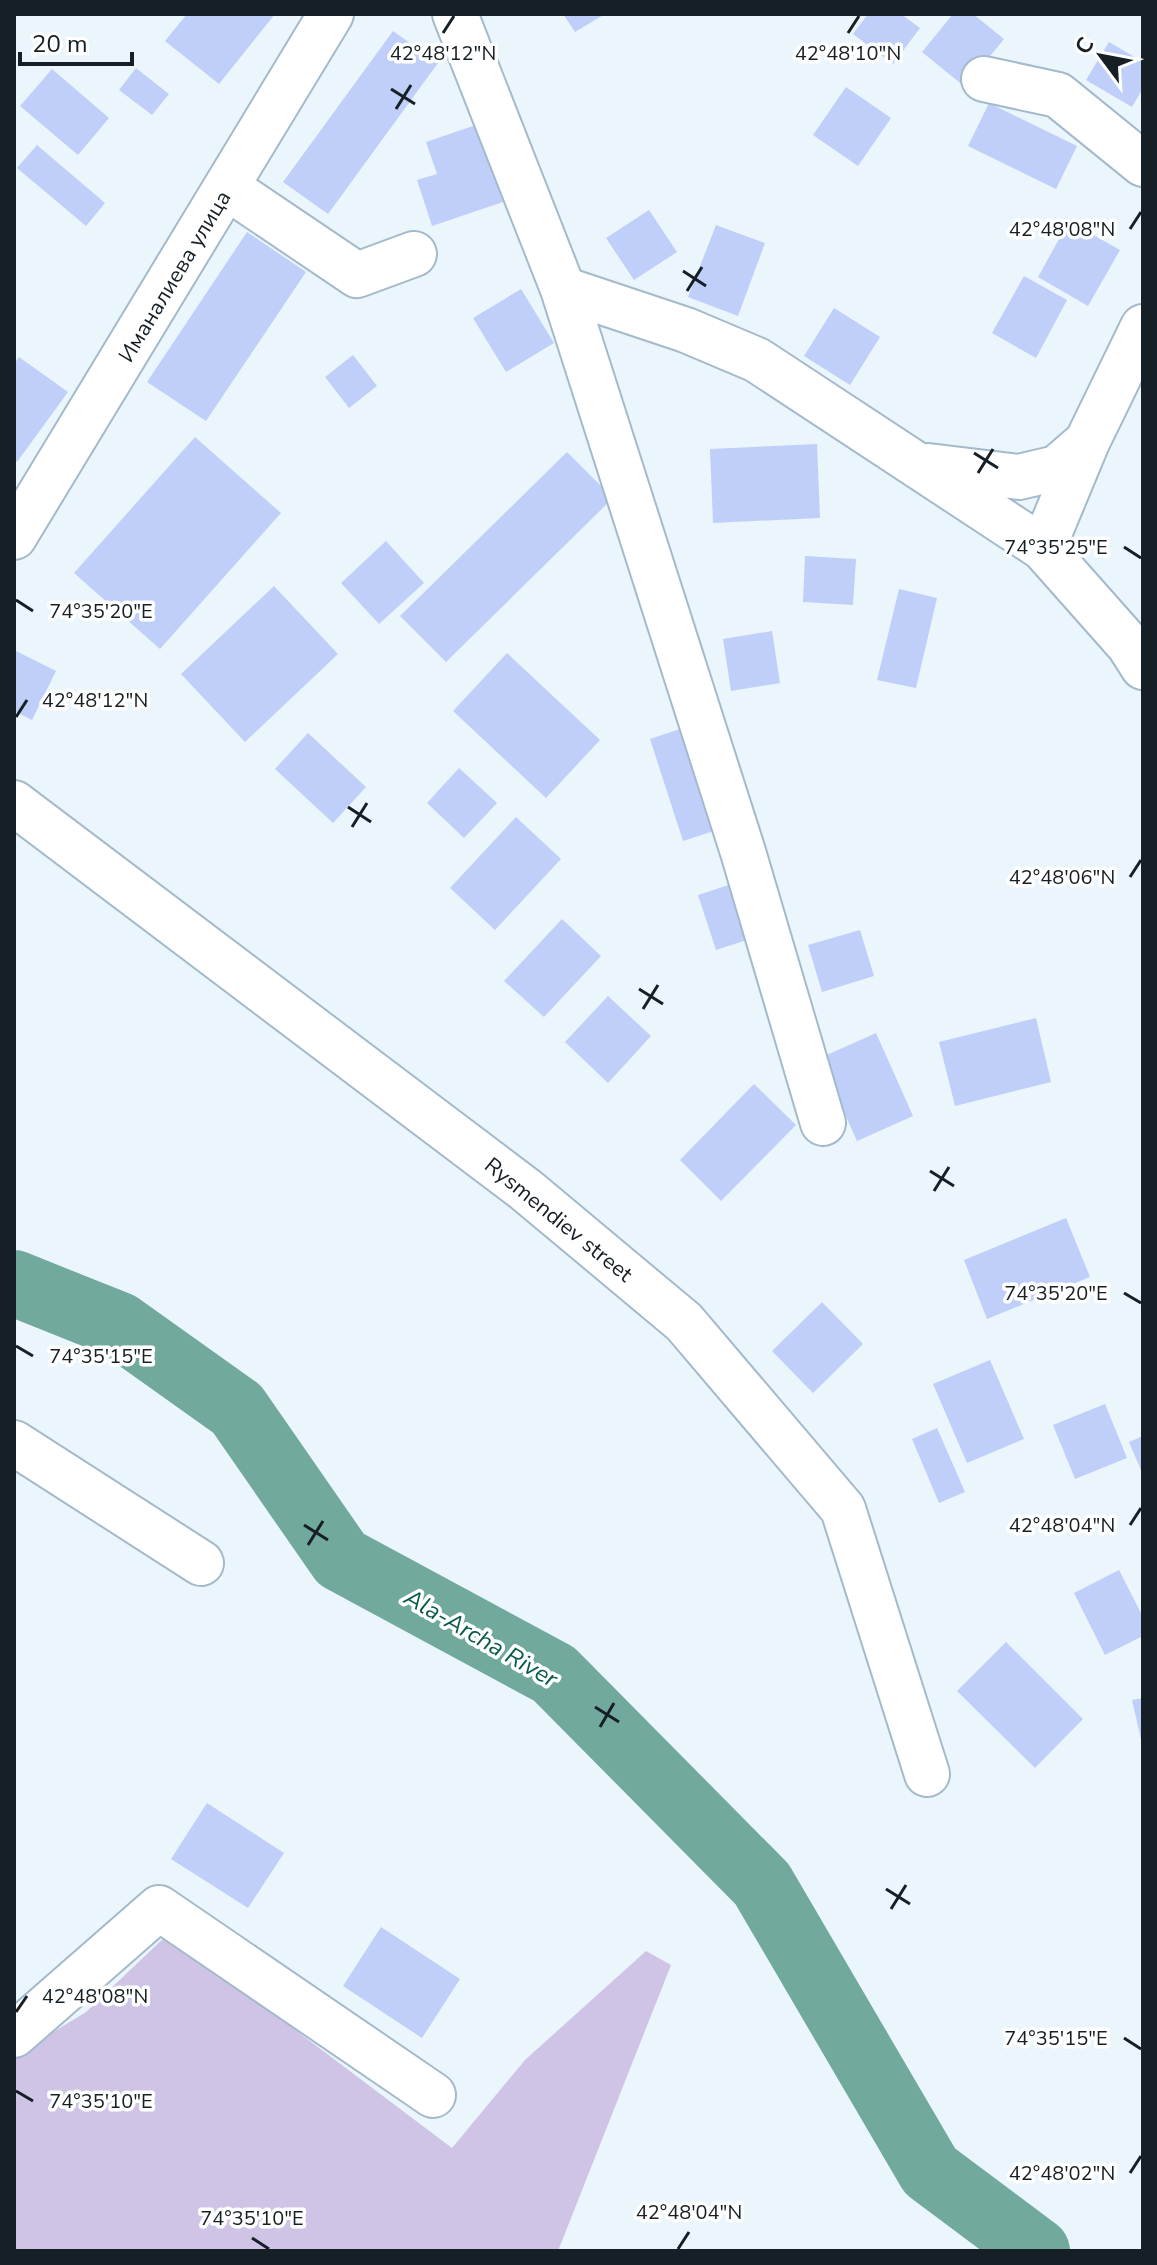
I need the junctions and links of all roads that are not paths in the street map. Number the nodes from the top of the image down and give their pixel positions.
1 (331, 14) edge
2 (455, 14) edge
3 (984, 79) dead end
4 (1143, 164) edge
5 (228, 188) junction
6 (414, 254) dead end
7 (563, 289) junction
8 (1143, 327) edge
9 (1087, 442) junction
10 (918, 464) junction
11 (14, 537) edge
12 (1043, 548) junction
13 (1143, 667) edge
14 (14, 803) edge
15 (823, 1123) dead end
16 (14, 1443) edge
17 (201, 1563) dead end
18 (927, 1774) dead end
19 (14, 2035) edge
20 (433, 2095) dead end

1 - 5 street, Иманалиева улица
2 - 7 street
3 - 4 street
5 - 6 street
5 - 11 street, Иманалиева улица
7 - 10 street
7 - 15 street
8 - 9 street
9 - 10 street
9 - 12 street
10 - 12 street
12 - 13 street
14 - 18 street, Rysmendiev street
16 - 17 street
19 - 20 street

